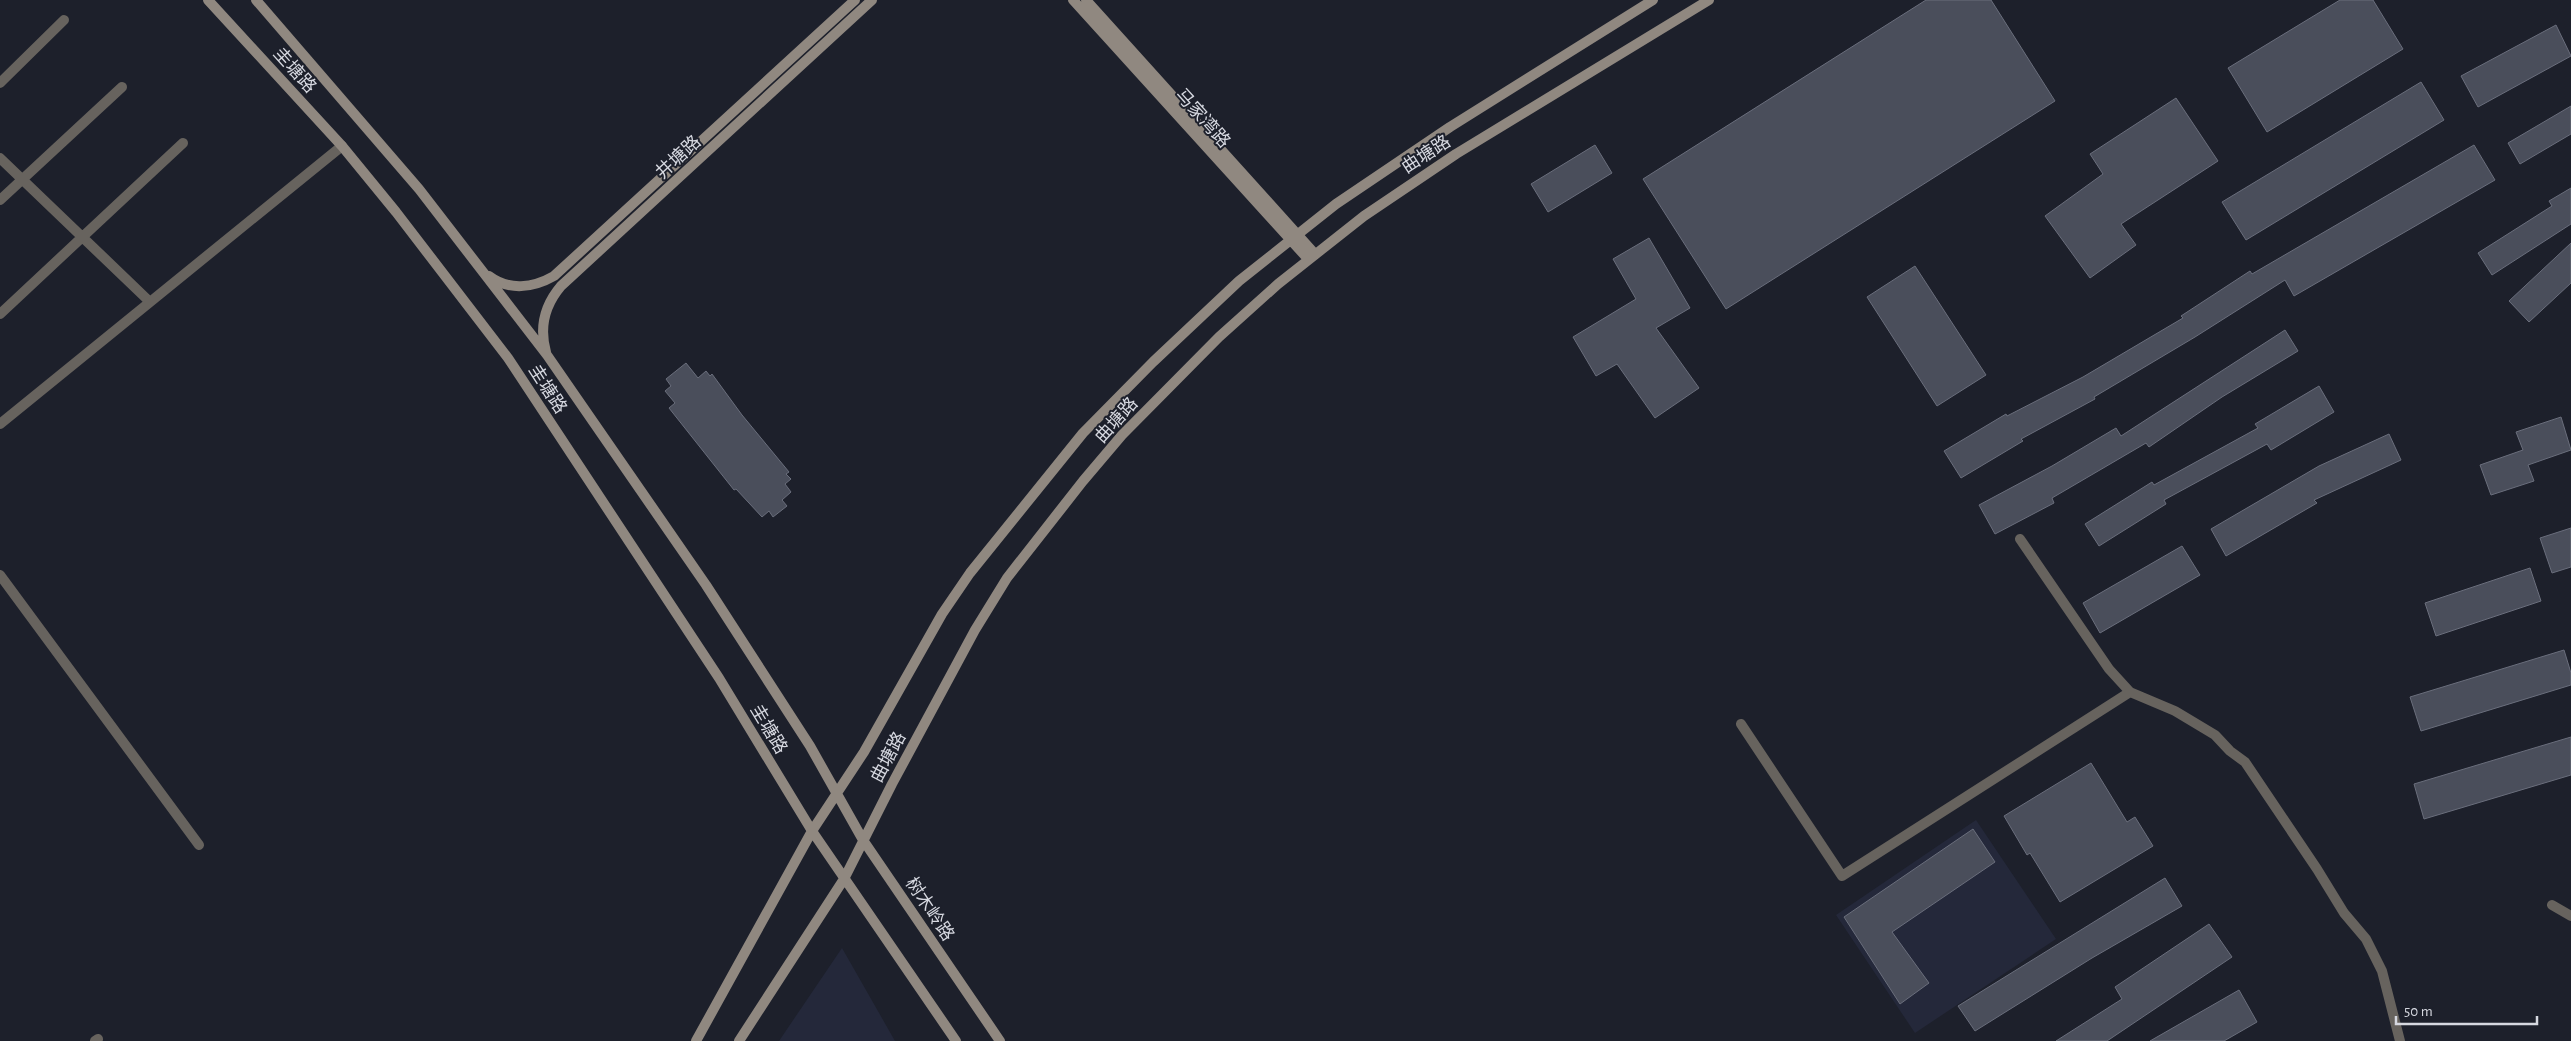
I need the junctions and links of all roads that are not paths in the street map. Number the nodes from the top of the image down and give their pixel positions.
1 (208, 0) edge
2 (256, 0) edge
3 (855, 0) edge
4 (872, 0) edge
5 (1073, 0) edge
6 (1086, 0) edge
7 (1653, 0) edge
8 (1708, 0) edge
9 (64, 20) dead end
10 (0, 83) edge
11 (122, 86) dead end
12 (183, 143) dead end
13 (342, 146) junction
14 (0, 158) edge
15 (22, 179) junction
16 (0, 200) edge
17 (82, 237) junction
18 (1294, 237) junction
19 (1312, 257) junction
20 (481, 270) junction
21 (150, 302) junction
22 (0, 314) edge
23 (547, 356) junction
24 (0, 424) edge
25 (2020, 539) dead end
26 (0, 575) edge
27 (2130, 692) junction
28 (1741, 724) dead end
29 (837, 794) junction
30 (812, 831) junction
31 (863, 840) junction
32 (199, 845) dead end
33 (844, 879) junction
34 (2552, 905) dead end
35 (2571, 916) edge
36 (696, 1041) edge
37 (738, 1041) edge
38 (956, 1041) edge
39 (1000, 1041) edge
40 (2400, 1041) edge

1 - 13 main road, 圭塘路
2 - 20 main road, 圭塘路
3 - 20 main road, 井塘路
4 - 23 main road, 井塘路
5 - 18 main road, 马家湾路
6 - 18 main road, 马家湾路
7 - 18 main road, 曲塘路
8 - 19 main road, 曲塘路
9 - 10 street
11 - 15 street
12 - 17 street
13 - 21 street
13 - 30 main road, 圭塘路
14 - 15 street
15 - 16 street
15 - 17 street
17 - 21 street
17 - 22 street
18 - 19 main road, 马家湾路
18 - 29 main road, 曲塘路
19 - 31 main road, 曲塘路
20 - 23 main road, 圭塘路
21 - 24 street
23 - 29 main road, 圭塘路
25 - 27 street
26 - 32 street
27 - 28 street
27 - 40 street
29 - 30 main road, 曲塘路
29 - 31 main road, 树木岭路
30 - 33 main road
30 - 36 main road, 曲塘路
31 - 33 main road, 曲塘路
31 - 39 main road, 树木岭路
33 - 37 main road, 曲塘路
33 - 38 main road
34 - 35 street

